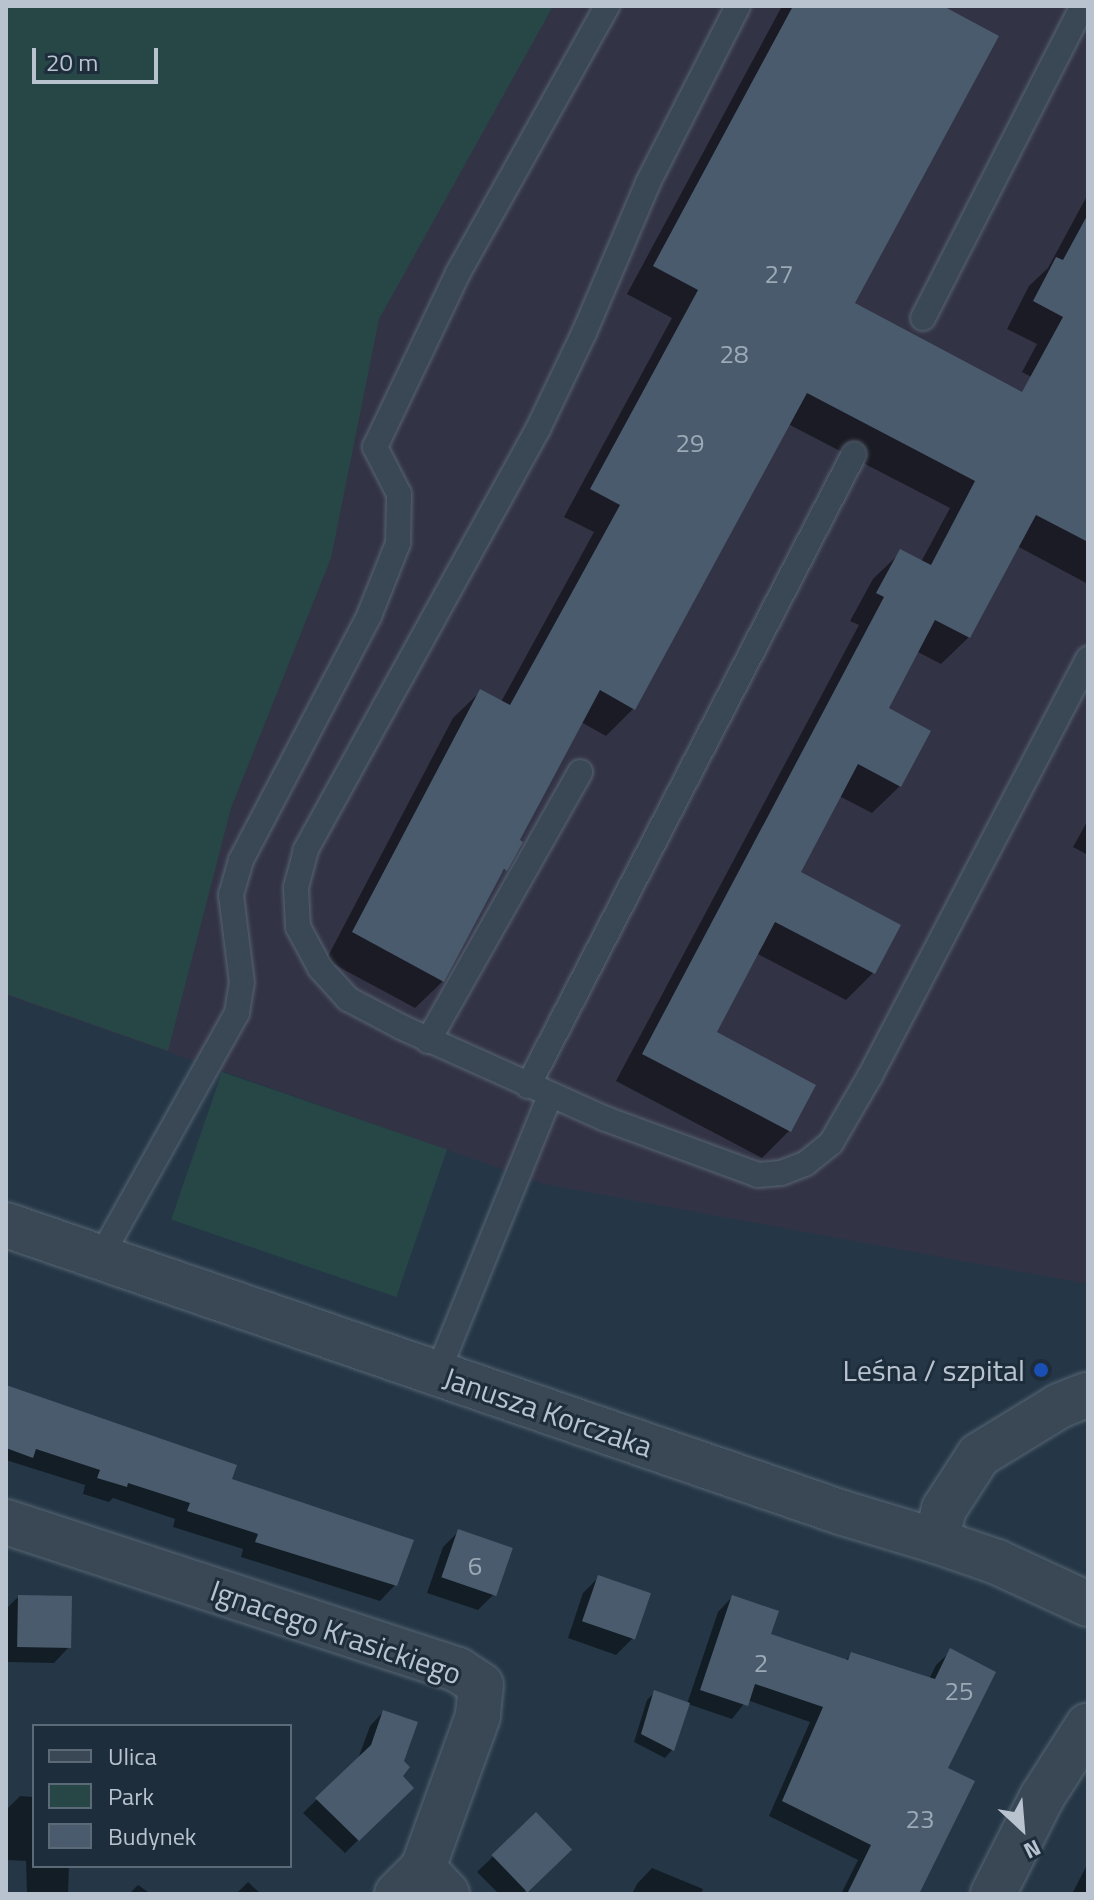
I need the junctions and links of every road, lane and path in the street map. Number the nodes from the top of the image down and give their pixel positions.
1 (607, 6) edge
2 (738, 6) edge
3 (1083, 6) edge
4 (923, 318) dead end
5 (854, 454) dead end
6 (1088, 659) edge
7 (580, 772) dead end
8 (428, 1041) junction
9 (539, 1091) junction
10 (6, 1225) edge
11 (100, 1258) junction
12 (437, 1374) junction
13 (1088, 1394) edge
14 (6, 1522) edge
15 (936, 1541) junction
16 (1088, 1604) edge
17 (1088, 1725) edge
18 (422, 1885) edge
19 (993, 1894) edge

1 - 11 lane
2 - 8 lane
3 - 4 lane
5 - 9 lane
6 - 9 lane
7 - 8 lane
8 - 9 lane
9 - 12 lane
10 - 11 street, Janusza Korczaka
11 - 12 street, Janusza Korczaka
12 - 15 street, Janusza Korczaka
13 - 15 street
14 - 18 street, Ignacego Krasickiego
15 - 16 street, Janusza Korczaka
17 - 19 street

